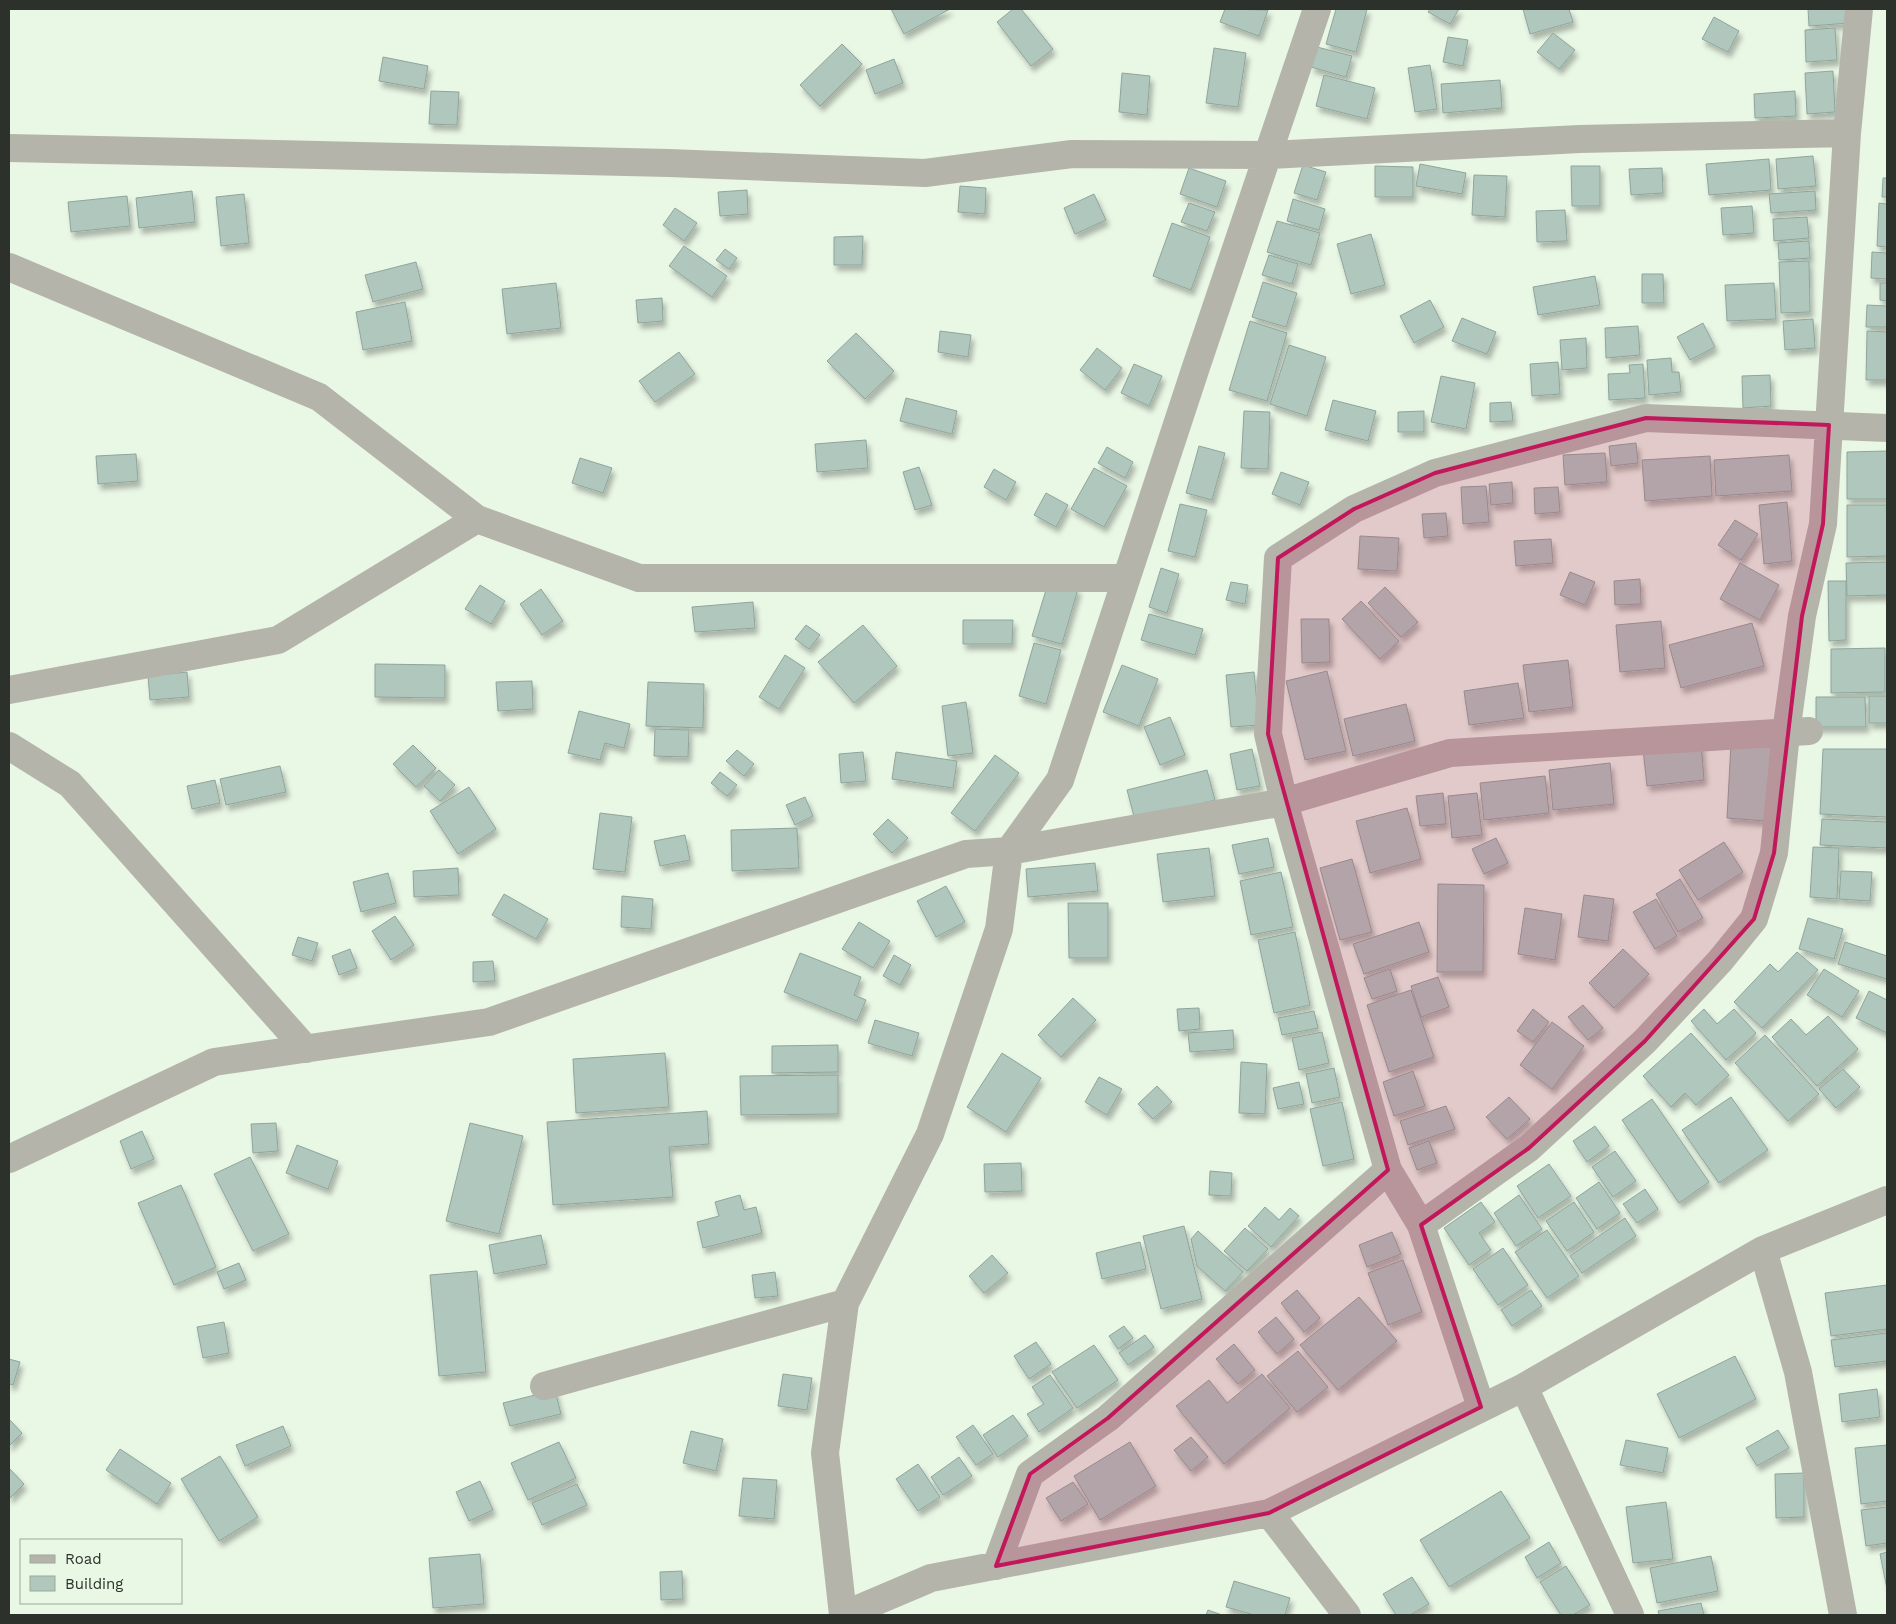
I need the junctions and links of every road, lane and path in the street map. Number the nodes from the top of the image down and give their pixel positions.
1 (1316, 9) edge
2 (1859, 9) edge
3 (1847, 133) junction
4 (9, 148) edge
5 (1268, 156) junction
6 (9, 267) edge
7 (1829, 425) junction
8 (1887, 428) edge
9 (477, 519) junction
10 (1126, 578) junction
11 (9, 690) edge
12 (1798, 732) junction
13 (9, 746) edge
14 (1284, 802) junction
15 (1009, 851) junction
16 (306, 1049) junction
17 (9, 1160) edge
18 (1388, 1170) junction
19 (1887, 1200) edge
20 (1421, 1225) junction
21 (1763, 1250) junction
22 (845, 1303) junction
23 (544, 1386) dead end
24 (1524, 1387) junction
25 (1481, 1407) junction
26 (1269, 1512) junction
27 (996, 1566) junction
28 (844, 1615) edge
29 (1347, 1615) edge
30 (1630, 1615) edge
31 (1843, 1615) edge

1 - 5 street
2 - 3 street
3 - 5 street
3 - 7 street
4 - 5 street
5 - 10 street
6 - 9 street
7 - 8 street
7 - 12 street
7 - 14 street
9 - 10 street
9 - 11 street
10 - 15 street
12 - 14 street
12 - 20 street
13 - 16 street
14 - 15 street
14 - 18 street
15 - 16 street
15 - 22 street
16 - 17 street
18 - 20 street
18 - 27 street
19 - 21 street
20 - 25 street
21 - 24 street
21 - 31 street
22 - 23 street
22 - 28 street
24 - 25 street
24 - 30 street
25 - 26 street
26 - 27 street
26 - 29 street
27 - 28 street

